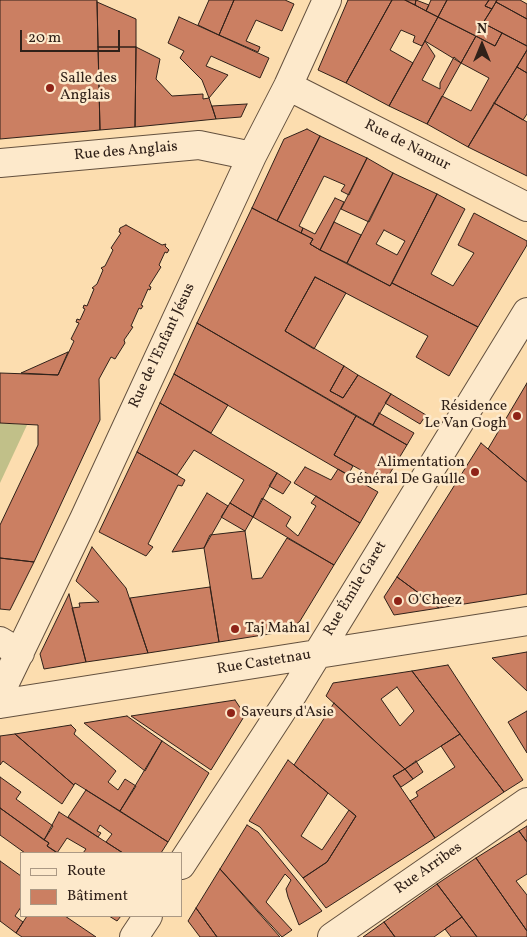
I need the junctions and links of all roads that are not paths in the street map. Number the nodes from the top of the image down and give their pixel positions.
1 (327, 0) edge
2 (288, 86) junction
3 (252, 156) junction
4 (0, 162) edge
5 (527, 207) edge
6 (527, 312) edge
7 (527, 621) edge
8 (10, 647) edge
9 (317, 654) junction
10 (0, 693) edge
11 (0, 704) edge
12 (527, 802) edge
13 (182, 862) edge
14 (147, 917) edge
15 (134, 937) edge
16 (332, 937) edge

1 - 2 street, Rue de l'Enfant Jésus
2 - 3 street, Rue de l'Enfant Jésus
2 - 5 street, Rue de Namur
3 - 4 street, Rue des Anglais
3 - 8 street, Rue de l'Enfant Jésus
6 - 9 street, Rue Émile Garet
7 - 9 street, Rue Castetnau
8 - 10 street, Rue de l'Enfant Jésus
9 - 11 street, Rue Castetnau
9 - 13 street, Rue Émile Garet
12 - 16 street, Rue Arribes
14 - 15 street

